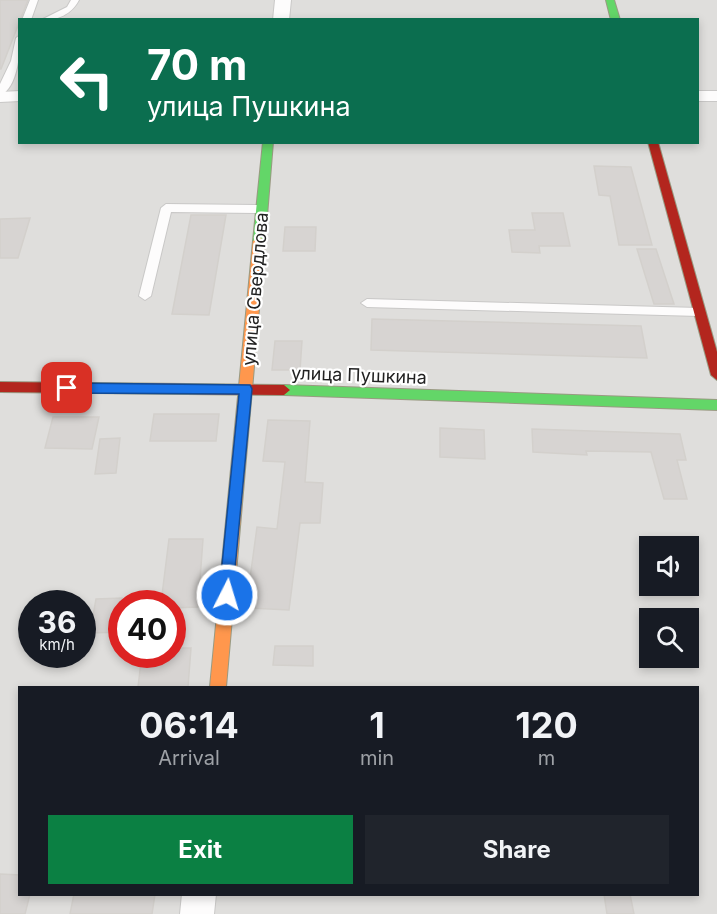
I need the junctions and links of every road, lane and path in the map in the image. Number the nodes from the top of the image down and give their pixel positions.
1 (34, 0) edge
2 (75, 0) edge
3 (283, 0) edge
4 (610, 0) edge
5 (28, 18) edge
6 (50, 18) edge
7 (281, 18) edge
8 (615, 18) edge
9 (18, 50) edge
10 (0, 95) edge
11 (18, 96) edge
12 (699, 96) edge
13 (717, 96) edge
14 (268, 144) edge
15 (654, 144) edge
16 (262, 209) junction
17 (145, 296) dead end
18 (366, 303) dead end
19 (699, 312) junction
20 (717, 375) edge
21 (0, 387) edge
22 (246, 389) junction
23 (717, 405) edge
24 (218, 686) edge
25 (199, 896) edge
26 (197, 914) edge

1 - 5 lane
2 - 6 lane
3 - 7 street
4 - 8 street
9 - 10 lane
10 - 11 street
12 - 13 street
14 - 16 street, улица Свердлова
15 - 19 street
16 - 17 lane
16 - 22 street, улица Свердлова
18 - 19 lane
19 - 20 street
21 - 22 street, улица Пушкина
22 - 23 street, улица Пушкина
22 - 24 street, улица Свердлова
25 - 26 street

